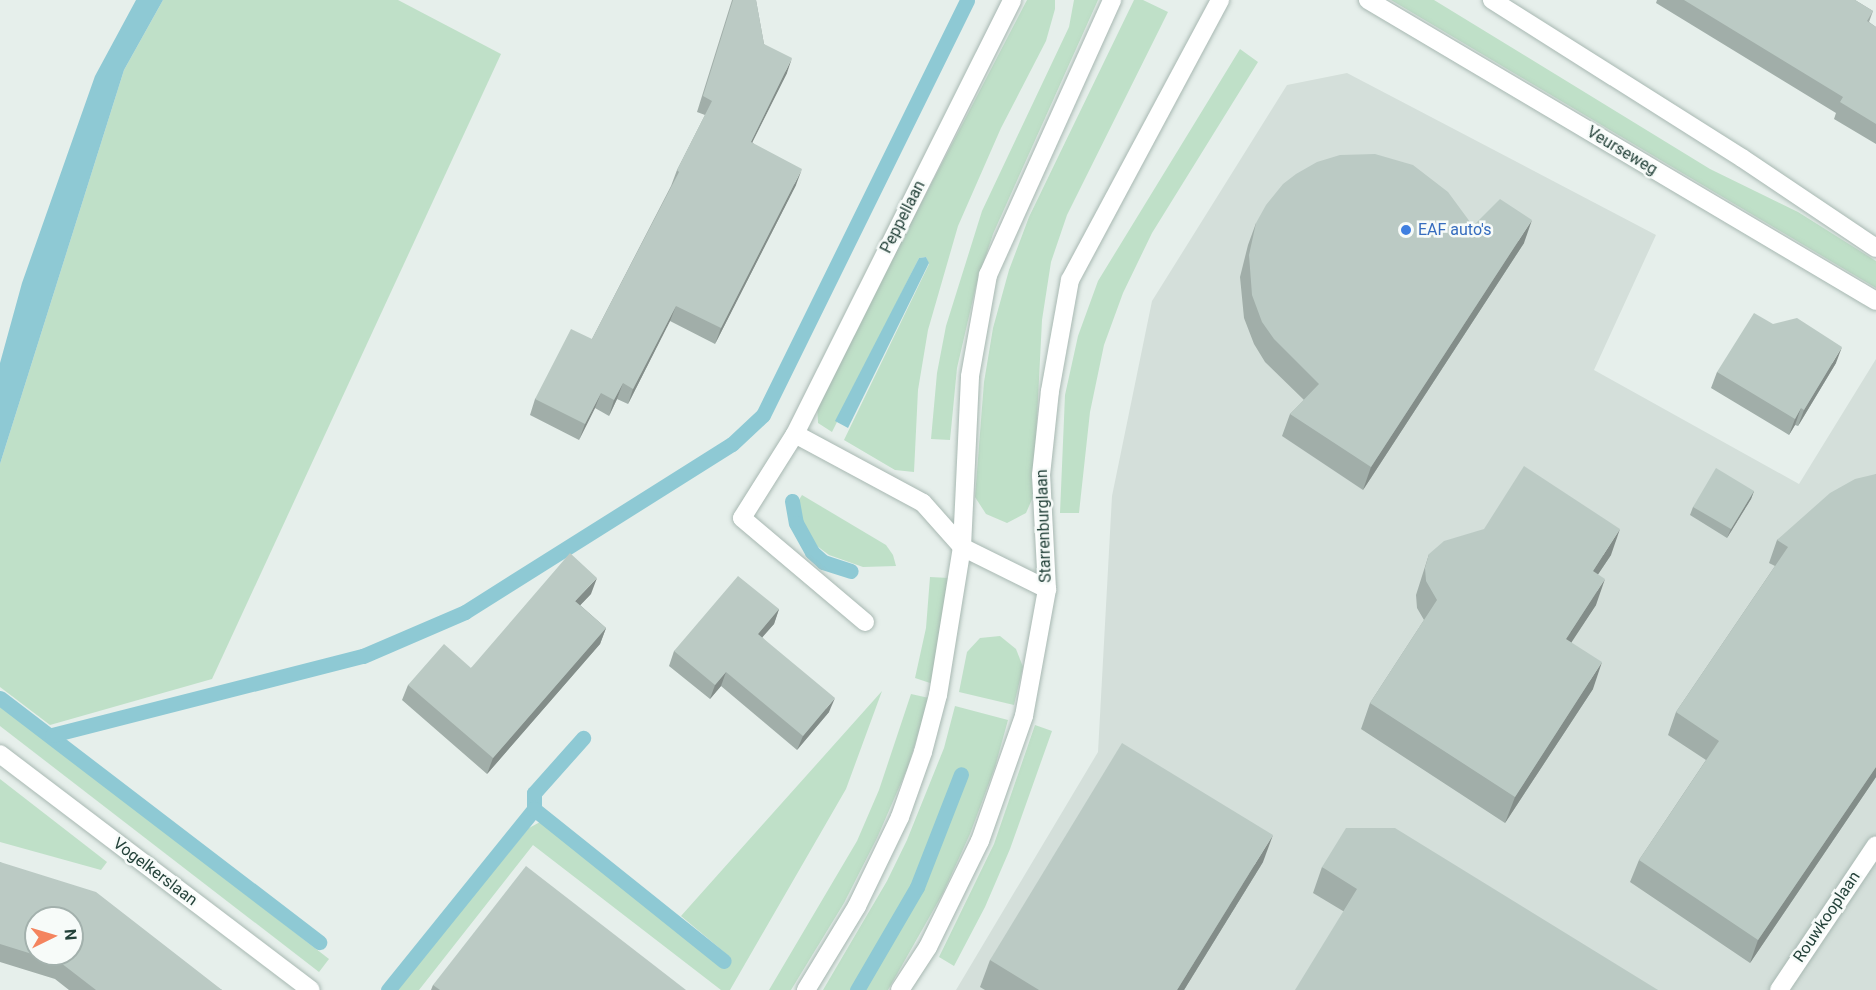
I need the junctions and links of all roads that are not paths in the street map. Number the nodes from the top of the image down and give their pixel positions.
1 (1012, 0) edge
2 (1112, 0) edge
3 (1220, 0) edge
4 (1368, 0) edge
5 (1492, 0) edge
6 (1876, 248) edge
7 (1876, 301) edge
8 (795, 434) junction
9 (962, 547) junction
10 (1047, 589) junction
11 (865, 622) dead end
12 (0, 754) edge
13 (1876, 845) edge
14 (311, 990) edge
15 (806, 990) edge
16 (900, 990) edge
17 (1779, 990) edge

1 - 8 street, Peppellaan
2 - 9 street
3 - 10 street, Starrenburglaan
4 - 7 street, Veurseweg
5 - 6 street
8 - 9 street
8 - 11 street, Peppellaan
9 - 10 street
9 - 15 street
10 - 16 street, Starrenburglaan
12 - 14 street, Vogelkerslaan
13 - 17 street, Rouwkooplaan

